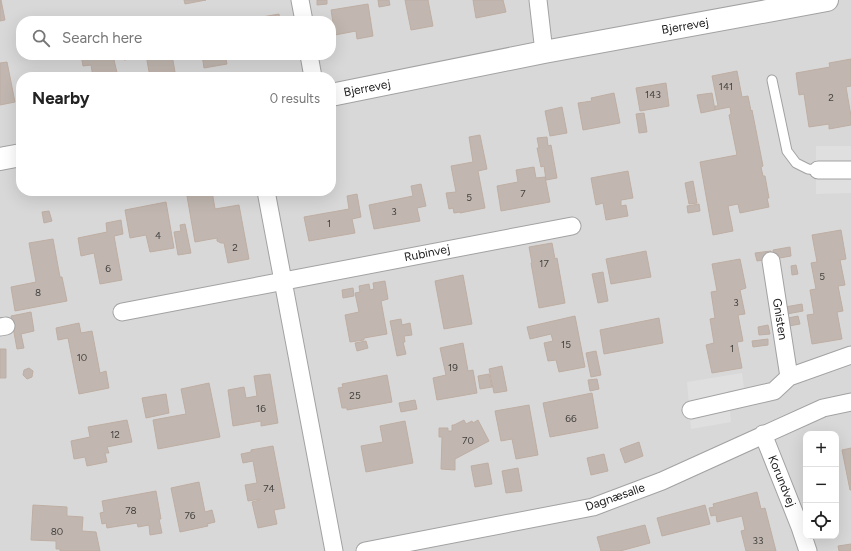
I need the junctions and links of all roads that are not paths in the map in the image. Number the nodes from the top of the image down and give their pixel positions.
1 (300, 0) edge
2 (538, 0) edge
3 (827, 0) edge
4 (303, 16) edge
5 (544, 52) junction
6 (310, 60) edge
7 (312, 72) edge
8 (772, 80) dead end
9 (336, 94) edge
10 (16, 156) edge
11 (0, 159) edge
12 (818, 170) joint
13 (851, 170) edge
14 (267, 196) edge
15 (572, 226) dead end
16 (771, 261) dead end
17 (282, 281) junction
18 (122, 312) dead end
19 (851, 355) edge
20 (789, 378) junction
21 (851, 402) edge
22 (691, 410) dead end
23 (763, 434) junction
24 (334, 551) edge
25 (365, 551) edge
26 (808, 551) edge

1 - 4 street
2 - 5 street
3 - 5 street, Bjerrevej
5 - 9 street, Bjerrevej
6 - 7 street
8 - 12 lane
10 - 11 street
12 - 13 street
14 - 17 street
15 - 17 street, Rubinvej
16 - 20 street, Gnisten
17 - 18 street, Rubinvej
17 - 24 street
19 - 20 street
20 - 22 street
21 - 23 street, Dagnæsalle
23 - 25 street, Dagnæsalle
23 - 26 street, Korundvej

